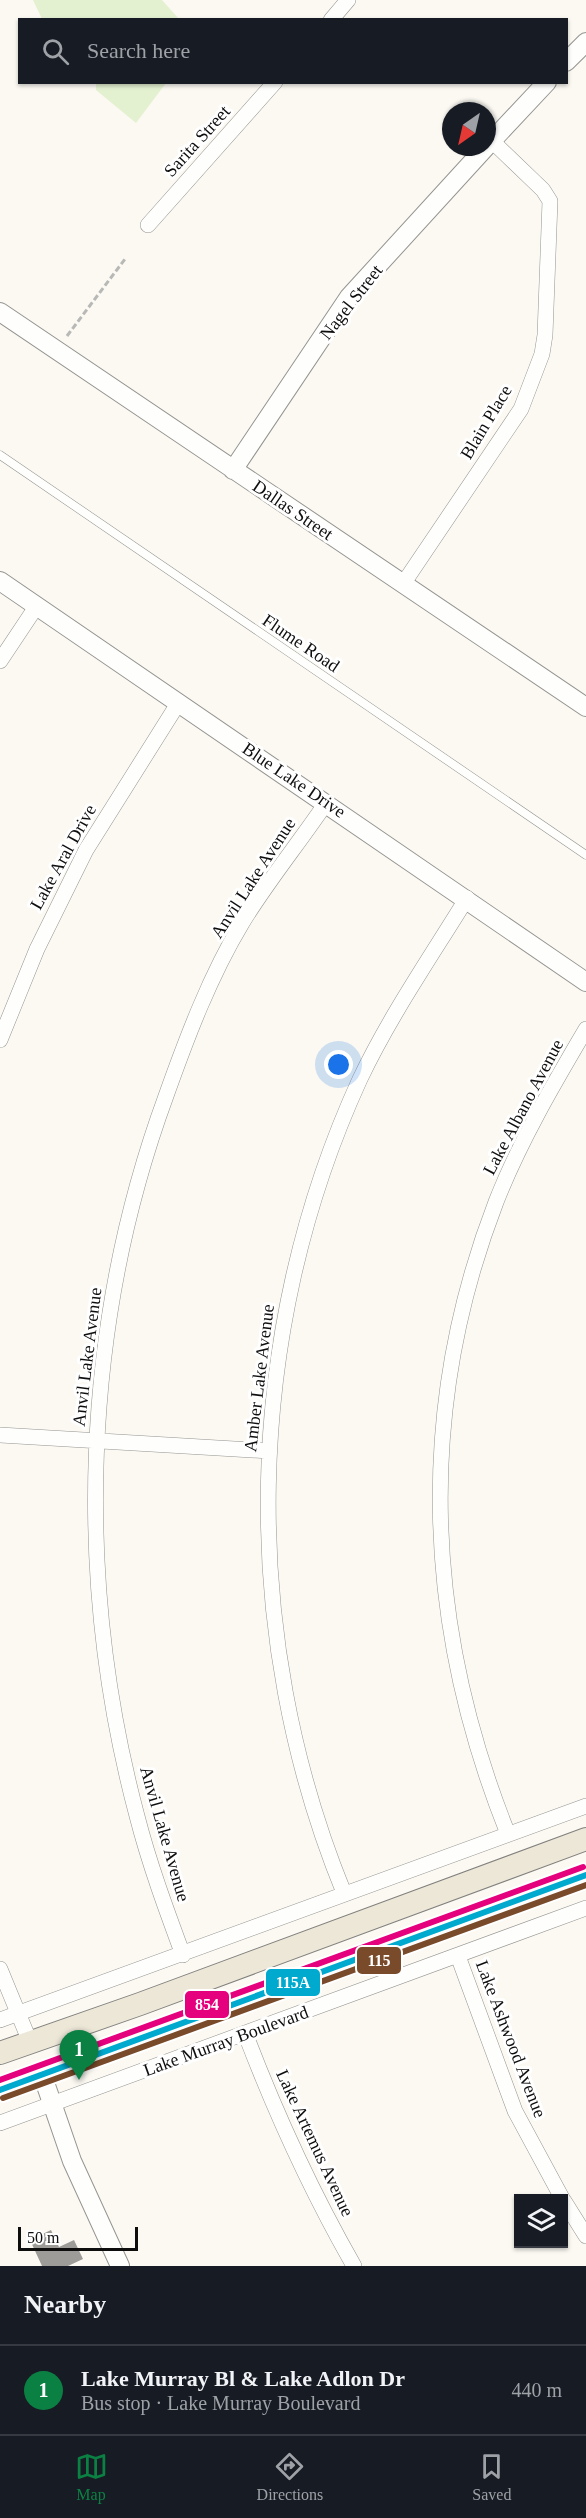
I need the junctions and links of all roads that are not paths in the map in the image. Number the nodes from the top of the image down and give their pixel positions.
1 (348, 0) edge
2 (333, 18) edge
3 (586, 42) edge
4 (568, 61) edge
5 (273, 84) edge
6 (545, 84) edge
7 (496, 136) edge
8 (496, 152) edge
9 (478, 156) edge
10 (148, 225) dead end
11 (0, 312) edge
12 (0, 455) edge
13 (233, 470) junction
14 (0, 581) edge
15 (403, 584) junction
16 (36, 607) junction
17 (0, 661) edge
18 (179, 702) junction
19 (586, 707) edge
20 (326, 803) junction
21 (586, 855) edge
22 (467, 898) junction
23 (586, 982) edge
24 (586, 1029) edge
25 (0, 1040) edge
26 (0, 1435) edge
27 (97, 1441) junction
28 (269, 1451) junction
29 (586, 1806) edge
30 (508, 1834) junction
31 (586, 1839) edge
32 (586, 1875) edge
33 (344, 1893) junction
34 (586, 1908) edge
35 (183, 1955) junction
36 (458, 1956) junction
37 (0, 1969) edge
38 (17, 2014) junction
39 (0, 2020) edge
40 (78, 2025) junction
41 (245, 2033) junction
42 (30, 2042) junction
43 (0, 2053) edge
44 (42, 2074) junction
45 (0, 2087) edge
46 (51, 2105) junction
47 (0, 2123) edge
48 (560, 2194) edge
49 (568, 2208) edge
50 (586, 2236) edge
51 (120, 2266) edge
52 (354, 2266) edge

1 - 2 street
3 - 4 street
5 - 10 street, Sarita Street
6 - 7 street, Nagel Street
8 - 15 street, Blain Place
9 - 13 street, Nagel Street
11 - 13 street, Dallas Street
12 - 21 lane, Flume Road
13 - 15 street, Dallas Street
14 - 16 street, Blue Lake Drive
15 - 19 street, Dallas Street
16 - 17 street
16 - 18 street, Blue Lake Drive
18 - 20 street, Blue Lake Drive
18 - 25 street, Lake Aral Drive
20 - 22 street, Blue Lake Drive
20 - 27 street, Anvil Lake Avenue
22 - 23 street, Blue Lake Drive
22 - 28 street, Amber Lake Avenue
24 - 30 street, Lake Albano Avenue
26 - 27 street
27 - 28 street
27 - 35 street, Anvil Lake Avenue
28 - 33 street, Amber Lake Avenue
29 - 30 street
30 - 33 street
31 - 40 main road
32 - 44 main road, Lake Murray Boulevard
33 - 35 street
34 - 36 street, Lake Murray Boulevard
35 - 38 street
36 - 41 street, Lake Murray Boulevard
36 - 48 street, Lake Ashwood Avenue
37 - 38 street
38 - 39 street
38 - 42 street
40 - 42 main road
40 - 44 main road
41 - 46 street, Lake Murray Boulevard
41 - 52 street, Lake Artemus Avenue
42 - 43 main road
42 - 45 main road
44 - 45 main road, Lake Murray Boulevard
44 - 46 street
46 - 47 street, Lake Murray Boulevard
46 - 51 street
49 - 50 street, Lake Ashwood Avenue

